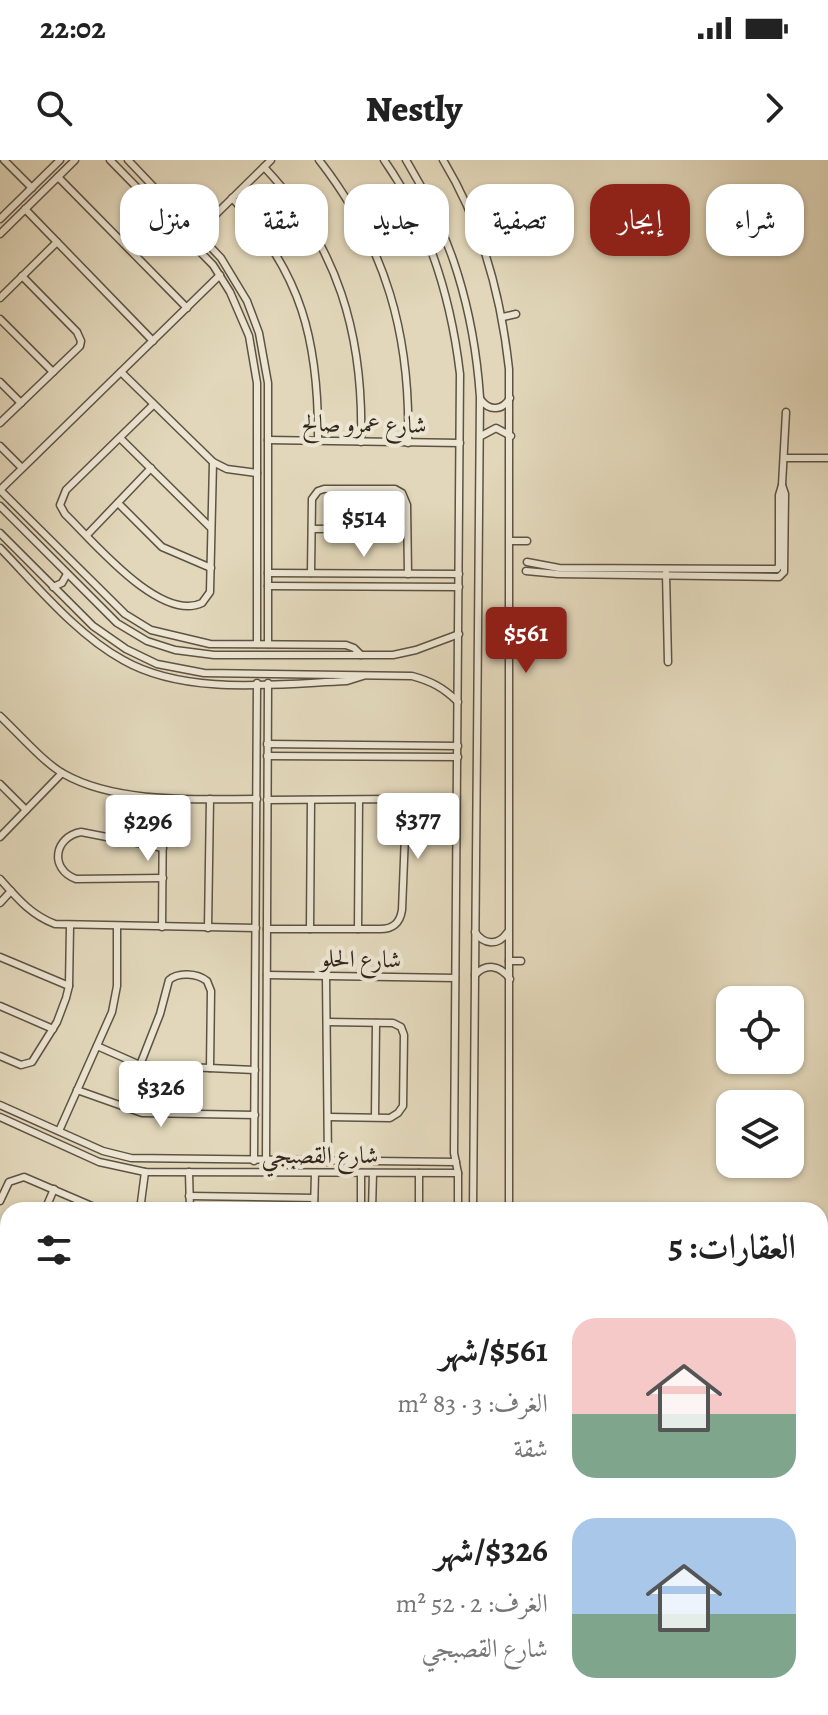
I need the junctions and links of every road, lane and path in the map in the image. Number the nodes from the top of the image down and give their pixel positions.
1 (4, 160) edge
2 (60, 160) edge
3 (75, 160) edge
4 (110, 160) edge
5 (128, 160) edge
6 (271, 160) edge
7 (319, 160) edge
8 (384, 160) edge
9 (406, 160) edge
10 (443, 160) edge
11 (264, 167) junction
12 (58, 177) junction
13 (134, 184) edge
14 (151, 184) edge
15 (32, 188) junction
16 (232, 198) junction
17 (25, 209) junction
18 (219, 211) edge
19 (0, 219) edge
20 (0, 234) edge
21 (57, 242) junction
22 (204, 256) edge
23 (218, 256) edge
24 (220, 275) junction
25 (22, 276) junction
26 (0, 298) edge
27 (187, 308) junction
28 (516, 314) dead end
29 (503, 317) junction
30 (0, 319) edge
31 (153, 341) junction
32 (53, 372) junction
33 (121, 372) junction
34 (0, 382) edge
35 (480, 397) junction
36 (510, 397) junction
37 (21, 403) junction
38 (153, 405) junction
39 (786, 412) dead end
40 (0, 423) edge
41 (481, 436) junction
42 (511, 436) junction
43 (120, 438) junction
44 (268, 440) junction
45 (318, 441) junction
46 (361, 442) junction
47 (408, 443) junction
48 (460, 443) junction
49 (0, 446) edge
50 (784, 458) junction
51 (828, 458) edge
52 (213, 462) junction
53 (22, 468) junction
54 (151, 468) junction
55 (257, 473) junction
56 (0, 490) edge
57 (118, 503) junction
58 (0, 506) edge
59 (25, 514) junction
60 (257, 516) junction
61 (268, 516) junction
62 (16, 523) junction
63 (460, 525) junction
64 (480, 525) junction
65 (212, 528) junction
66 (407, 528) junction
67 (312, 529) junction
68 (0, 533) edge
69 (87, 535) junction
70 (511, 541) junction
71 (527, 541) dead end
72 (0, 548) edge
73 (527, 562) dead end
74 (211, 568) junction
75 (526, 571) dead end
76 (666, 572) junction
77 (268, 573) junction
78 (311, 573) junction
79 (67, 574) junction
80 (408, 574) junction
81 (459, 574) junction
82 (268, 586) junction
83 (53, 587) junction
84 (459, 587) junction
85 (82, 588) junction
86 (70, 603) junction
87 (257, 627) junction
88 (268, 627) junction
89 (459, 634) junction
90 (111, 640) junction
91 (215, 644) junction
92 (257, 644) junction
93 (268, 644) junction
94 (106, 650) junction
95 (214, 655) junction
96 (361, 655) junction
97 (393, 655) junction
98 (668, 662) dead end
99 (218, 674) junction
100 (366, 674) junction
101 (393, 674) junction
102 (257, 683) junction
103 (268, 683) junction
104 (217, 684) junction
105 (257, 703) junction
106 (268, 703) junction
107 (458, 703) junction
108 (0, 716) edge
109 (267, 744) junction
110 (458, 746) junction
111 (267, 756) junction
112 (458, 757) junction
113 (62, 773) junction
114 (0, 784) edge
115 (163, 799) junction
116 (210, 799) junction
117 (257, 799) junction
118 (267, 800) junction
119 (311, 800) junction
120 (359, 800) junction
121 (26, 810) junction
122 (457, 832) junction
123 (476, 832) junction
124 (0, 837) edge
125 (163, 848) junction
126 (256, 869) junction
127 (267, 869) junction
128 (163, 878) junction
129 (0, 879) edge
130 (11, 891) junction
131 (0, 903) edge
132 (70, 926) junction
133 (117, 927) junction
134 (162, 927) junction
135 (208, 928) junction
136 (256, 928) junction
137 (509, 928) junction
138 (267, 929) junction
139 (310, 929) junction
140 (358, 929) junction
141 (475, 932) junction
142 (0, 957) edge
143 (509, 961) junction
144 (521, 961) dead end
145 (267, 975) junction
146 (475, 975) junction
147 (326, 976) junction
148 (455, 978) junction
149 (510, 979) junction
150 (69, 986) junction
151 (0, 1006) edge
152 (327, 1022) junction
153 (376, 1023) junction
154 (53, 1029) junction
155 (97, 1046) junction
156 (0, 1056) edge
157 (140, 1065) junction
158 (210, 1068) junction
159 (255, 1070) junction
160 (77, 1090) junction
161 (0, 1105) edge
162 (255, 1115) junction
163 (0, 1117) edge
164 (328, 1117) junction
165 (375, 1117) junction
166 (59, 1131) junction
167 (254, 1146) junction
168 (266, 1146) junction
169 (224, 1161) junction
170 (254, 1161) junction
171 (266, 1161) junction
172 (328, 1162) junction
173 (429, 1162) junction
174 (456, 1162) junction
175 (145, 1172) junction
176 (189, 1172) junction
177 (224, 1173) junction
178 (315, 1173) junction
179 (361, 1173) junction
180 (373, 1173) junction
181 (419, 1173) junction
182 (429, 1173) junction
183 (458, 1173) junction
184 (54, 1189) junction
185 (189, 1196) junction
186 (314, 1198) junction
187 (0, 1201) edge
188 (48, 1202) edge
189 (81, 1202) edge
190 (141, 1202) edge
191 (189, 1202) edge
192 (314, 1202) edge
193 (361, 1202) edge
194 (372, 1202) edge
195 (419, 1202) edge
196 (458, 1202) edge
197 (473, 1202) edge
198 (509, 1202) edge

1 - 15 street
2 - 15 street
3 - 12 street
4 - 13 street
5 - 14 street
6 - 11 street
7 - 47 street
8 - 48 street
9 - 35 street
10 - 29 street
11 - 16 street
11 - 46 street
12 - 17 street
12 - 27 street
15 - 19 street
16 - 18 street
16 - 45 street
17 - 20 street
17 - 21 street
21 - 25 street
21 - 31 street
22 - 24 street
23 - 44 street
24 - 27 street
24 - 55 street
25 - 26 street
25 - 32 street
27 - 31 street
28 - 29 street
29 - 36 street
30 - 32 street
31 - 33 street
32 - 37 street
33 - 38 street
33 - 53 street
34 - 37 street
35 - 36 street
35 - 41 street
36 - 42 street
37 - 40 street
38 - 43 street
38 - 52 street
39 - 50 street
41 - 42 street
41 - 64 street
42 - 70 street
43 - 54 street
43 - 69 street
44 - 45 street, شارع عمرو صالح
44 - 61 street
45 - 46 street, شارع عمرو صالح
46 - 47 street, شارع عمرو صالح
47 - 48 street, شارع عمرو صالح
48 - 63 street
49 - 53 street
50 - 51 street
50 - 76 street
52 - 55 street
52 - 65 street
53 - 56 street
54 - 57 street
54 - 65 street
55 - 60 street
56 - 59 street
57 - 69 street
57 - 74 street
58 - 62 street
59 - 62 street
59 - 91 street
60 - 61 street
60 - 87 street
61 - 77 street
62 - 79 street
63 - 64 street
63 - 81 street
64 - 123 street
65 - 74 street
66 - 67 street
66 - 67 street
66 - 80 street
67 - 78 street
68 - 83 street
69 - 74 street
70 - 71 street
70 - 137 street
72 - 94 street
73 - 76 street
75 - 76 street
76 - 98 street
77 - 78 street
77 - 82 street
78 - 80 street
79 - 83 street
79 - 85 street
80 - 81 street
81 - 84 street
82 - 84 street
82 - 88 street
83 - 86 street
84 - 89 street
85 - 86 street
85 - 95 street
86 - 90 street
87 - 88 street
87 - 92 street
88 - 93 street
89 - 97 street
89 - 107 street
90 - 94 street
90 - 99 street
91 - 92 street
91 - 95 street
92 - 93 street
93 - 96 street
94 - 104 street
95 - 96 street
96 - 97 street
97 - 101 street
99 - 100 street
99 - 104 street
100 - 101 street
100 - 103 street
101 - 107 street
102 - 103 street
102 - 104 street
102 - 105 street
103 - 106 street
105 - 106 street
105 - 117 street
106 - 109 street
107 - 110 street
108 - 113 street
109 - 110 street
109 - 111 street
110 - 112 street
111 - 112 street
111 - 118 street
112 - 122 street
113 - 115 street
113 - 121 street
114 - 121 street
115 - 116 street
115 - 125 street
116 - 117 street
116 - 135 street
117 - 126 street
118 - 119 street
118 - 127 street
119 - 120 street
119 - 139 street
120 - 140 street
120 - 140 street
121 - 124 street
122 - 123 street
122 - 148 street
123 - 141 street
125 - 128 street
125 - 128 street
126 - 127 street
126 - 136 street
127 - 138 street
128 - 134 street
129 - 130 street
130 - 131 street
130 - 132 street
132 - 133 street
132 - 150 street
133 - 134 street
133 - 155 street
134 - 135 street
135 - 136 street
136 - 159 street
137 - 141 street
137 - 143 street
138 - 139 street
138 - 145 street
139 - 140 street
141 - 146 street
142 - 150 street
143 - 144 street
143 - 149 street
145 - 147 street, شارع الحلو
145 - 168 street
146 - 149 street
146 - 197 street
147 - 148 street, شارع الحلو
147 - 152 street
148 - 174 street
149 - 198 street
150 - 154 street
151 - 154 street
152 - 153 street
152 - 164 street
153 - 165 street
153 - 165 street
154 - 156 street
155 - 157 street
155 - 160 street
157 - 158 street
157 - 158 street
158 - 159 street
159 - 162 street
160 - 162 street
160 - 166 street
161 - 166 street, شارع القصبجي
162 - 167 street
163 - 175 street, شارع القصبجي
164 - 165 street
164 - 172 street
166 - 169 street, شارع القصبجي
167 - 168 street
167 - 170 street
168 - 171 street
169 - 170 street, شارع القصبجي
169 - 177 street
170 - 171 street, شارع القصبجي
171 - 172 street, شارع القصبجي
172 - 173 street, شارع القصبجي
173 - 174 street, شارع القصبجي
173 - 182 street
174 - 183 street
175 - 176 street, شارع القصبجي
175 - 190 street
176 - 177 street, شارع القصبجي
176 - 185 street
177 - 178 street, شارع القصبجي
178 - 179 street, شارع القصبجي
178 - 186 street
179 - 180 street, شارع القصبجي
179 - 193 street
180 - 181 street, شارع القصبجي
180 - 194 street
181 - 182 street, شارع القصبجي
181 - 195 street
182 - 183 street, شارع القصبجي
183 - 196 street
184 - 187 street
184 - 188 street
184 - 189 street
185 - 186 street
185 - 191 street
186 - 192 street

